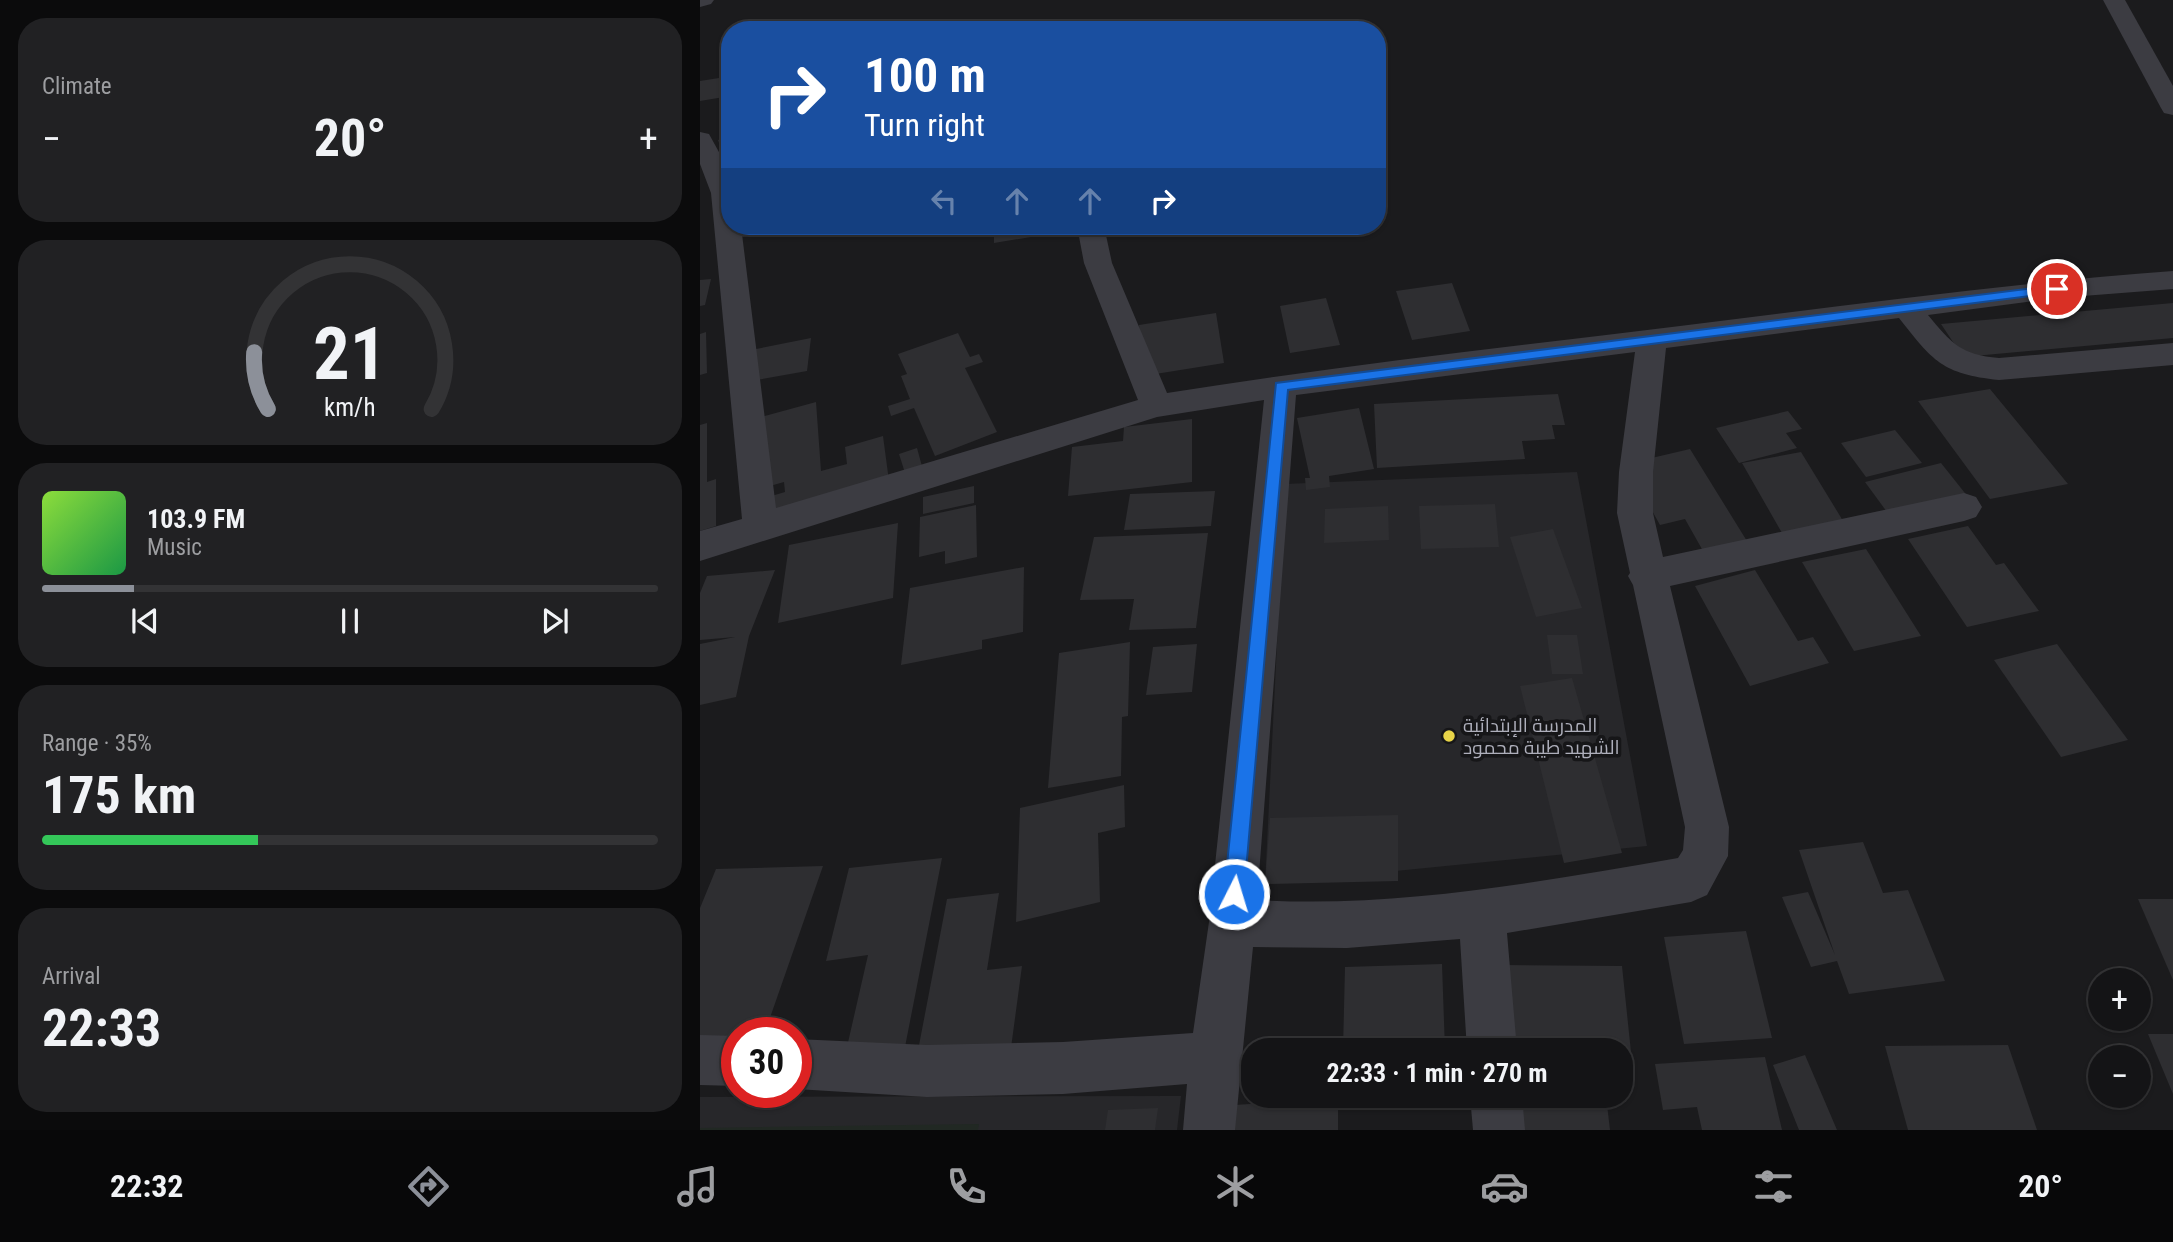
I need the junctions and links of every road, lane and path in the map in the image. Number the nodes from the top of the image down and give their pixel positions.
1 (2114, 0) edge
2 (2173, 108) edge
3 (700, 139) edge
4 (721, 184) edge
5 (729, 235) edge
6 (1092, 235) edge
7 (2173, 280) edge
8 (1906, 307) junction
9 (1652, 339) junction
10 (2173, 354) edge
11 (1281, 386) junction
12 (1156, 406) junction
13 (1964, 507) dead end
14 (761, 528) junction
15 (700, 546) edge
16 (1647, 576) junction
17 (1482, 915) junction
18 (1231, 922) junction
19 (1491, 1038) edge
20 (1215, 1057) junction
21 (700, 1060) edge
22 (721, 1061) edge
23 (812, 1066) edge
24 (1497, 1108) edge
25 (1209, 1130) edge
26 (1499, 1130) edge

1 - 2 street
3 - 4 street
5 - 14 street
6 - 12 street
7 - 8 street
8 - 9 street
8 - 10 street
9 - 11 street
9 - 16 street
11 - 12 street
11 - 18 street
12 - 14 street
13 - 16 street
14 - 15 street
16 - 17 street
17 - 18 street
17 - 19 street
18 - 20 street
20 - 23 street
20 - 25 street
21 - 22 street
24 - 26 street

